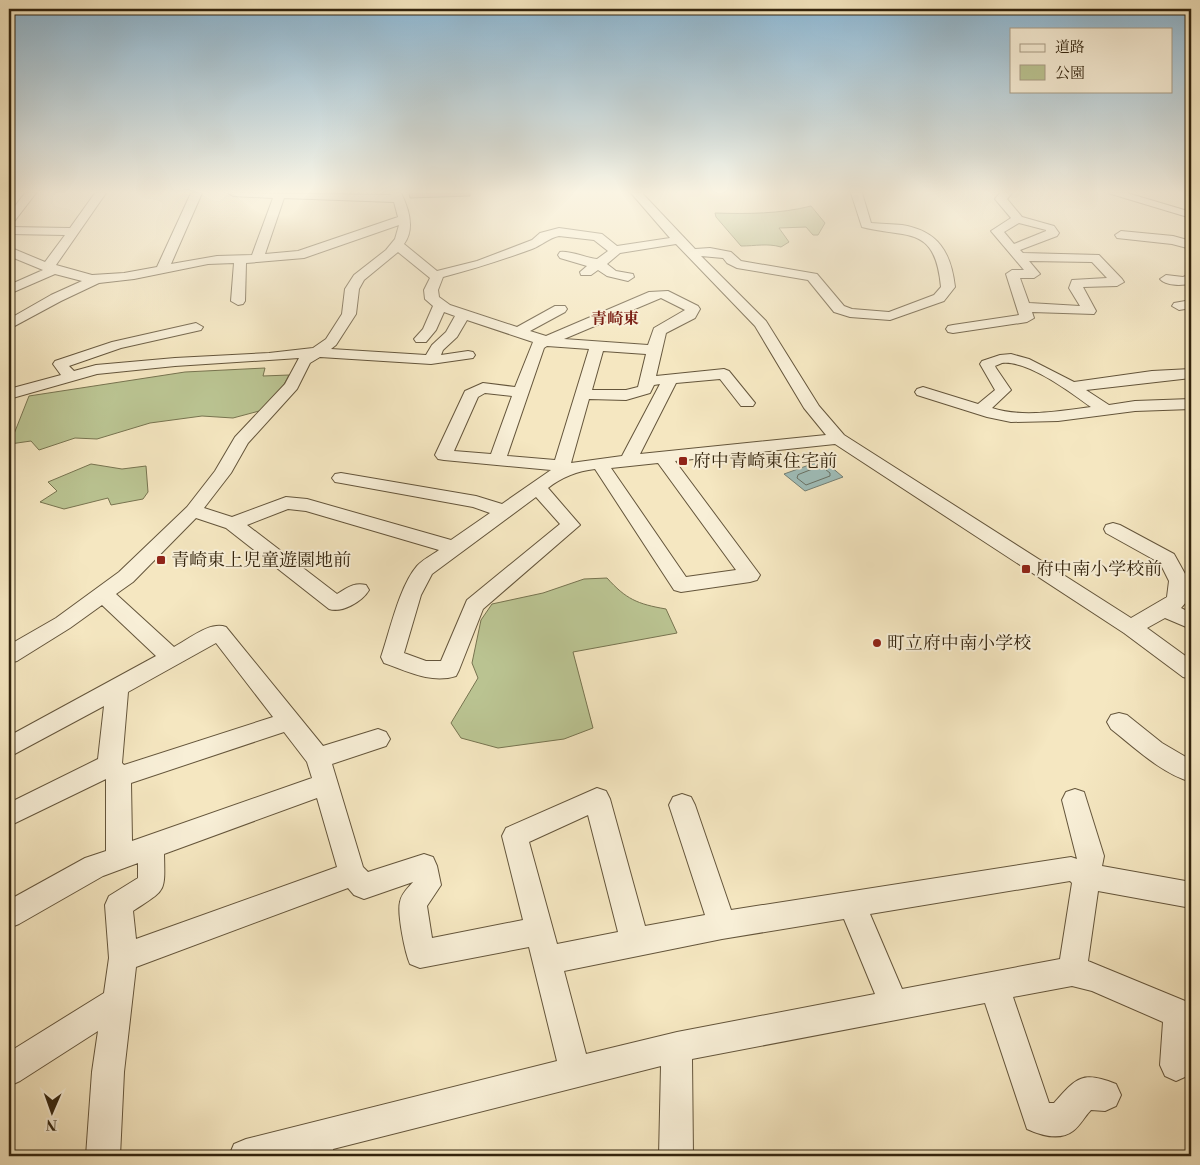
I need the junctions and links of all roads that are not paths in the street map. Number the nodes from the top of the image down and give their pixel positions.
1 (64, 247) edge
2 (172, 247) edge
3 (261, 247) edge
4 (320, 247) edge
5 (395, 247) edge
6 (400, 247) edge
7 (525, 247) edge
8 (611, 247) edge
9 (631, 247) edge
10 (687, 247) edge
11 (937, 247) edge
12 (1012, 247) edge
13 (1027, 247) edge
14 (614, 250) junction
15 (9, 251) edge
16 (693, 253) junction
17 (1017, 253) junction
18 (564, 255) dead end
19 (257, 259) junction
20 (240, 260) junction
21 (600, 263) junction
22 (52, 268) junction
23 (162, 270) junction
24 (586, 272) dead end
25 (435, 275) junction
26 (628, 277) dead end
27 (1191, 278) edge
28 (97, 279) junction
29 (1166, 279) dead end
30 (9, 290) edge
31 (238, 301) dead end
32 (440, 305) junction
33 (1023, 306) junction
34 (560, 309) dead end
35 (463, 314) junction
36 (153, 321) dead end
37 (9, 325) edge
38 (196, 327) dead end
39 (953, 329) dead end
40 (518, 332) junction
41 (421, 339) dead end
42 (548, 342) junction
43 (596, 346) junction
44 (168, 348) junction
45 (654, 350) junction
46 (314, 352) junction
47 (468, 356) dead end
48 (431, 360) junction
49 (1191, 373) edge
50 (70, 377) junction
51 (670, 379) junction
52 (647, 381) junction
53 (1070, 387) junction
54 (521, 392) junction
55 (923, 392) dead end
56 (9, 394) edge
57 (583, 394) junction
58 (748, 404) dead end
59 (1191, 404) edge
60 (1107, 410) junction
61 (983, 411) junction
62 (838, 439) junction
63 (663, 457) junction
64 (497, 460) junction
65 (629, 460) junction
66 (600, 464) junction
67 (565, 467) junction
68 (341, 478) dead end
69 (537, 487) junction
70 (193, 511) junction
71 (505, 511) junction
72 (233, 524) junction
73 (1113, 529) dead end
74 (455, 548) junction
75 (359, 590) dead end
76 (104, 594) junction
77 (1164, 608) junction
78 (1191, 621) edge
79 (1131, 628) junction
80 (9, 655) edge
81 (172, 658) junction
82 (1191, 671) edge
83 (117, 688) junction
84 (289, 721) junction
85 (1119, 722) dead end
86 (378, 738) dead end
87 (9, 747) edge
88 (318, 758) junction
89 (114, 771) junction
90 (1191, 772) edge
91 (326, 784) junction
92 (1075, 800) dead end
93 (682, 804) dead end
94 (9, 815) edge
95 (151, 847) junction
96 (119, 858) junction
97 (352, 874) junction
98 (1087, 876) junction
99 (1191, 895) edge
100 (850, 903) junction
101 (9, 915) edge
102 (722, 925) junction
103 (539, 931) junction
104 (636, 942) junction
105 (123, 958) junction
106 (546, 960) junction
107 (1072, 972) junction
108 (994, 986) junction
109 (117, 1002) junction
110 (894, 1005) junction
111 (677, 1047) junction
112 (1176, 1065) dead end
113 (9, 1070) edge
114 (575, 1072) junction
115 (1105, 1094) dead end
116 (316, 1146) edge
117 (103, 1156) edge
118 (246, 1156) edge
119 (676, 1156) edge

1 - 22 street
2 - 23 street
3 - 19 street
4 - 19 street
5 - 46 street
6 - 25 street
7 - 25 street
8 - 14 street
9 - 14 street
10 - 16 street
11 - 16 street
12 - 17 street
13 - 17 street
14 - 21 street
15 - 22 street
16 - 62 street
17 - 33 street
17 - 33 street
18 - 21 street
19 - 20 street
20 - 23 street
20 - 31 street
21 - 24 street
21 - 26 street
22 - 28 street
22 - 30 street
23 - 28 street
25 - 32 street
27 - 29 street
28 - 37 street
32 - 35 street
32 - 41 street
33 - 39 street
34 - 40 street
35 - 40 street
35 - 48 street
36 - 44 street
38 - 44 street
40 - 42 street
42 - 43 street
42 - 45 street
42 - 54 street
43 - 45 street
43 - 57 street
44 - 46 street
44 - 50 street
44 - 50 street
45 - 52 street
46 - 48 street
46 - 70 street
47 - 48 street
49 - 53 street
50 - 56 street
51 - 52 street
51 - 58 street
51 - 65 street
52 - 57 street
53 - 60 street
53 - 61 street
54 - 64 street
54 - 64 street
55 - 61 street
57 - 67 street
59 - 60 street
60 - 61 street
62 - 63 street
62 - 79 street
63 - 65 street
63 - 66 street
64 - 67 street
65 - 66 street
66 - 67 street
67 - 69 street
68 - 71 street
69 - 71 street
69 - 74 street
70 - 72 street
70 - 76 street
71 - 74 street
72 - 74 street
72 - 75 street
73 - 77 street
76 - 80 street
76 - 81 street
77 - 78 street
77 - 79 street
79 - 82 street
81 - 83 street
81 - 84 street
83 - 87 street
83 - 89 street
84 - 88 street
84 - 89 street
85 - 90 street
86 - 88 street
88 - 91 street
89 - 94 street
89 - 96 street
91 - 95 street
91 - 97 street
92 - 98 street
93 - 102 street
95 - 96 street
95 - 105 street
96 - 101 street
97 - 103 street
97 - 105 street
98 - 99 street
98 - 100 street
98 - 107 street
100 - 102 street
100 - 110 street
102 - 104 street
103 - 104 street
103 - 106 street
104 - 106 street
105 - 109 street
106 - 114 street
107 - 108 street
107 - 112 street
108 - 110 street
108 - 115 street
109 - 113 street
109 - 117 street
110 - 111 street
111 - 114 street
111 - 119 street
114 - 116 street
116 - 118 street

